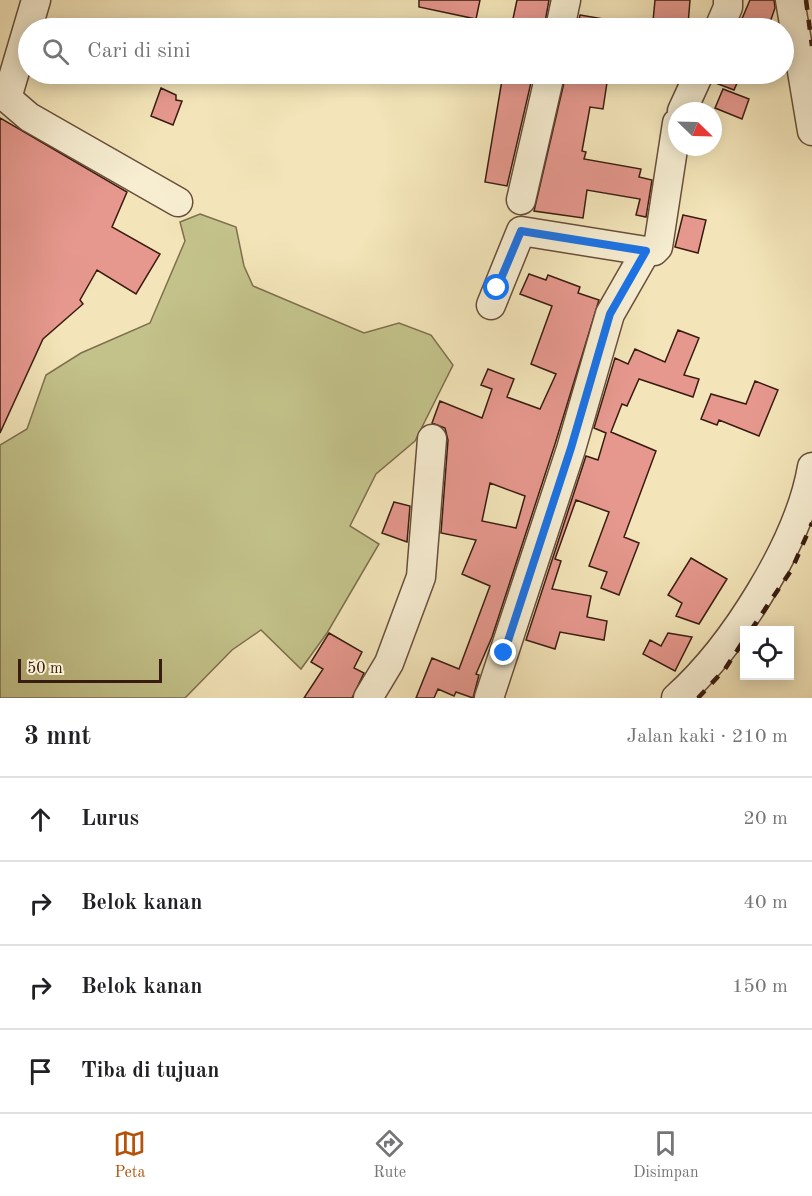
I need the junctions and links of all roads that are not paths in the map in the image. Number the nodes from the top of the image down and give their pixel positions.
1 (36, 0) edge
2 (566, 0) edge
3 (728, 0) edge
4 (790, 0) edge
5 (31, 18) edge
6 (562, 18) edge
7 (723, 18) edge
8 (793, 18) edge
9 (794, 24) edge
10 (18, 61) edge
11 (548, 84) edge
12 (694, 84) edge
13 (686, 102) edge
14 (812, 131) edge
15 (672, 156) edge
16 (521, 200) dead end
17 (178, 202) dead end
18 (646, 251) junction
19 (491, 305) dead end
20 (432, 439) dead end
21 (812, 467) edge
22 (368, 698) edge
23 (489, 698) edge
24 (676, 698) edge

1 - 5 street
2 - 6 street
3 - 7 street
4 - 8 street
9 - 14 street
10 - 17 street
11 - 16 street
12 - 13 street
15 - 18 street
18 - 19 street
18 - 23 street
20 - 22 street
21 - 24 street

